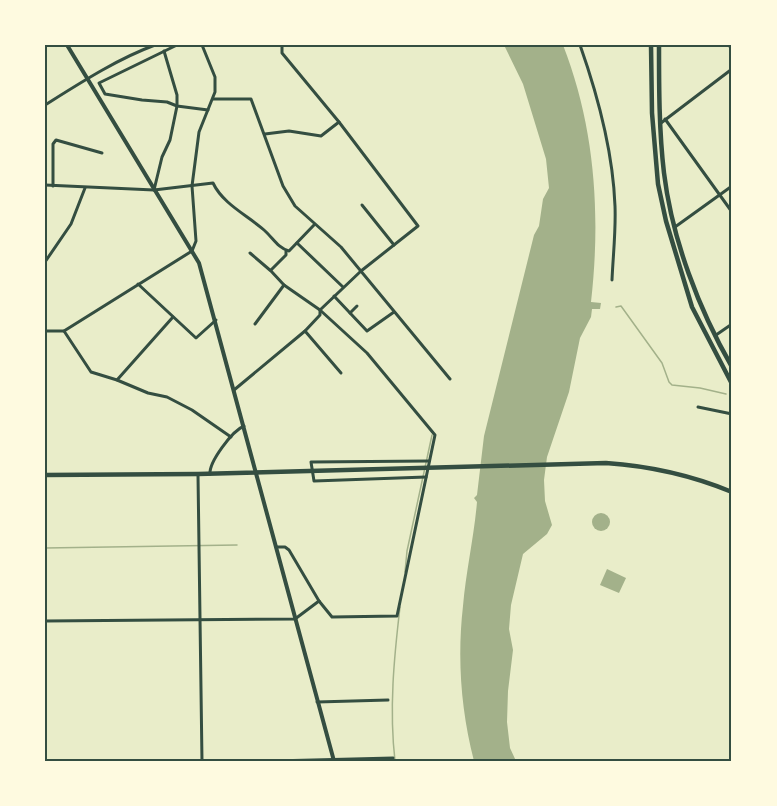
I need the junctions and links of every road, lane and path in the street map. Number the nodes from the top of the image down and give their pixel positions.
1 (68, 45) edge
2 (156, 45) edge
3 (177, 45) edge
4 (202, 45) edge
5 (282, 45) edge
6 (580, 45) edge
7 (651, 45) edge
8 (659, 45) edge
9 (729, 45) edge
10 (732, 50) edge
11 (164, 51) junction
12 (732, 69) edge
13 (87, 77) junction
14 (213, 99) junction
15 (45, 105) edge
16 (177, 106) junction
17 (208, 110) junction
18 (663, 121) junction
19 (339, 122) junction
20 (264, 134) junction
21 (102, 153) dead end
22 (45, 185) edge
23 (53, 186) junction
24 (192, 186) junction
25 (732, 186) edge
26 (85, 188) junction
27 (154, 190) junction
28 (720, 195) junction
29 (362, 205) dead end
30 (732, 212) edge
31 (314, 225) junction
32 (675, 227) junction
33 (297, 243) junction
34 (393, 245) junction
35 (192, 251) junction
36 (286, 251) junction
37 (250, 253) dead end
38 (47, 256) edge
39 (45, 262) edge
40 (271, 271) junction
41 (361, 272) junction
42 (612, 280) dead end
43 (138, 284) junction
44 (284, 285) junction
45 (343, 287) junction
46 (334, 296) junction
47 (357, 306) dead end
48 (320, 310) junction
49 (394, 312) junction
50 (350, 313) junction
51 (173, 316) junction
52 (216, 320) junction
53 (255, 324) dead end
54 (732, 324) edge
55 (45, 331) edge
56 (64, 331) junction
57 (304, 331) junction
58 (715, 336) junction
59 (732, 367) edge
60 (341, 373) dead end
61 (450, 379) dead end
62 (117, 380) junction
63 (732, 384) edge
64 (234, 390) junction
65 (698, 407) dead end
66 (732, 414) edge
67 (244, 425) junction
68 (231, 436) junction
69 (430, 461) junction
70 (312, 472) junction
71 (256, 473) junction
72 (198, 474) junction
73 (210, 474) junction
74 (45, 475) edge
75 (426, 477) junction
76 (732, 492) edge
77 (276, 547) junction
78 (319, 601) junction
79 (295, 619) junction
80 (200, 620) junction
81 (45, 621) edge
82 (388, 700) dead end
83 (317, 702) junction
84 (393, 758) dead end
85 (333, 760) edge
86 (202, 761) edge
87 (273, 761) edge

1 - 13 main road
2 - 13 street
3 - 11 street
4 - 14 street
5 - 19 street
6 - 42 street
7 - 63 main road
8 - 18 main road
9 - 10 street
11 - 16 street
11 - 16 street
12 - 18 street
13 - 15 street
13 - 27 main road
14 - 17 street
14 - 20 street
16 - 17 street
16 - 27 street
17 - 24 street
18 - 28 street
18 - 32 main road
19 - 20 street
19 - 34 street
20 - 31 street
21 - 23 street
22 - 23 street
23 - 26 street
24 - 27 street
24 - 35 street
24 - 36 street
25 - 28 street
26 - 27 street
26 - 38 street
27 - 35 main road
28 - 30 street
28 - 32 street
29 - 34 street
31 - 33 street
31 - 41 street
32 - 58 main road
33 - 36 street
33 - 45 street
34 - 41 street
35 - 43 street
35 - 52 main road
36 - 40 street
37 - 40 street
38 - 39 street
40 - 44 street
41 - 45 street
41 - 49 street
43 - 51 street
43 - 56 street
44 - 48 street
44 - 53 street
45 - 46 street
46 - 48 street
46 - 50 street
47 - 50 street
48 - 57 street
48 - 69 street
49 - 50 street
49 - 61 street
51 - 52 street
51 - 62 street
52 - 64 main road
54 - 58 street
55 - 56 street
56 - 62 street
57 - 60 street
57 - 64 street
58 - 59 main road
62 - 68 street
64 - 67 main road
65 - 66 street
67 - 68 street
67 - 71 main road
68 - 73 street
69 - 70 street
69 - 75 street
70 - 71 main road
70 - 75 street
70 - 76 main road
71 - 73 main road
71 - 77 main road
72 - 73 main road
72 - 74 main road
72 - 80 street
75 - 78 street
77 - 78 street
77 - 79 main road
78 - 79 street
79 - 80 street
79 - 83 main road
80 - 81 street
80 - 86 street
82 - 83 street
83 - 85 main road
84 - 85 street
85 - 87 street

